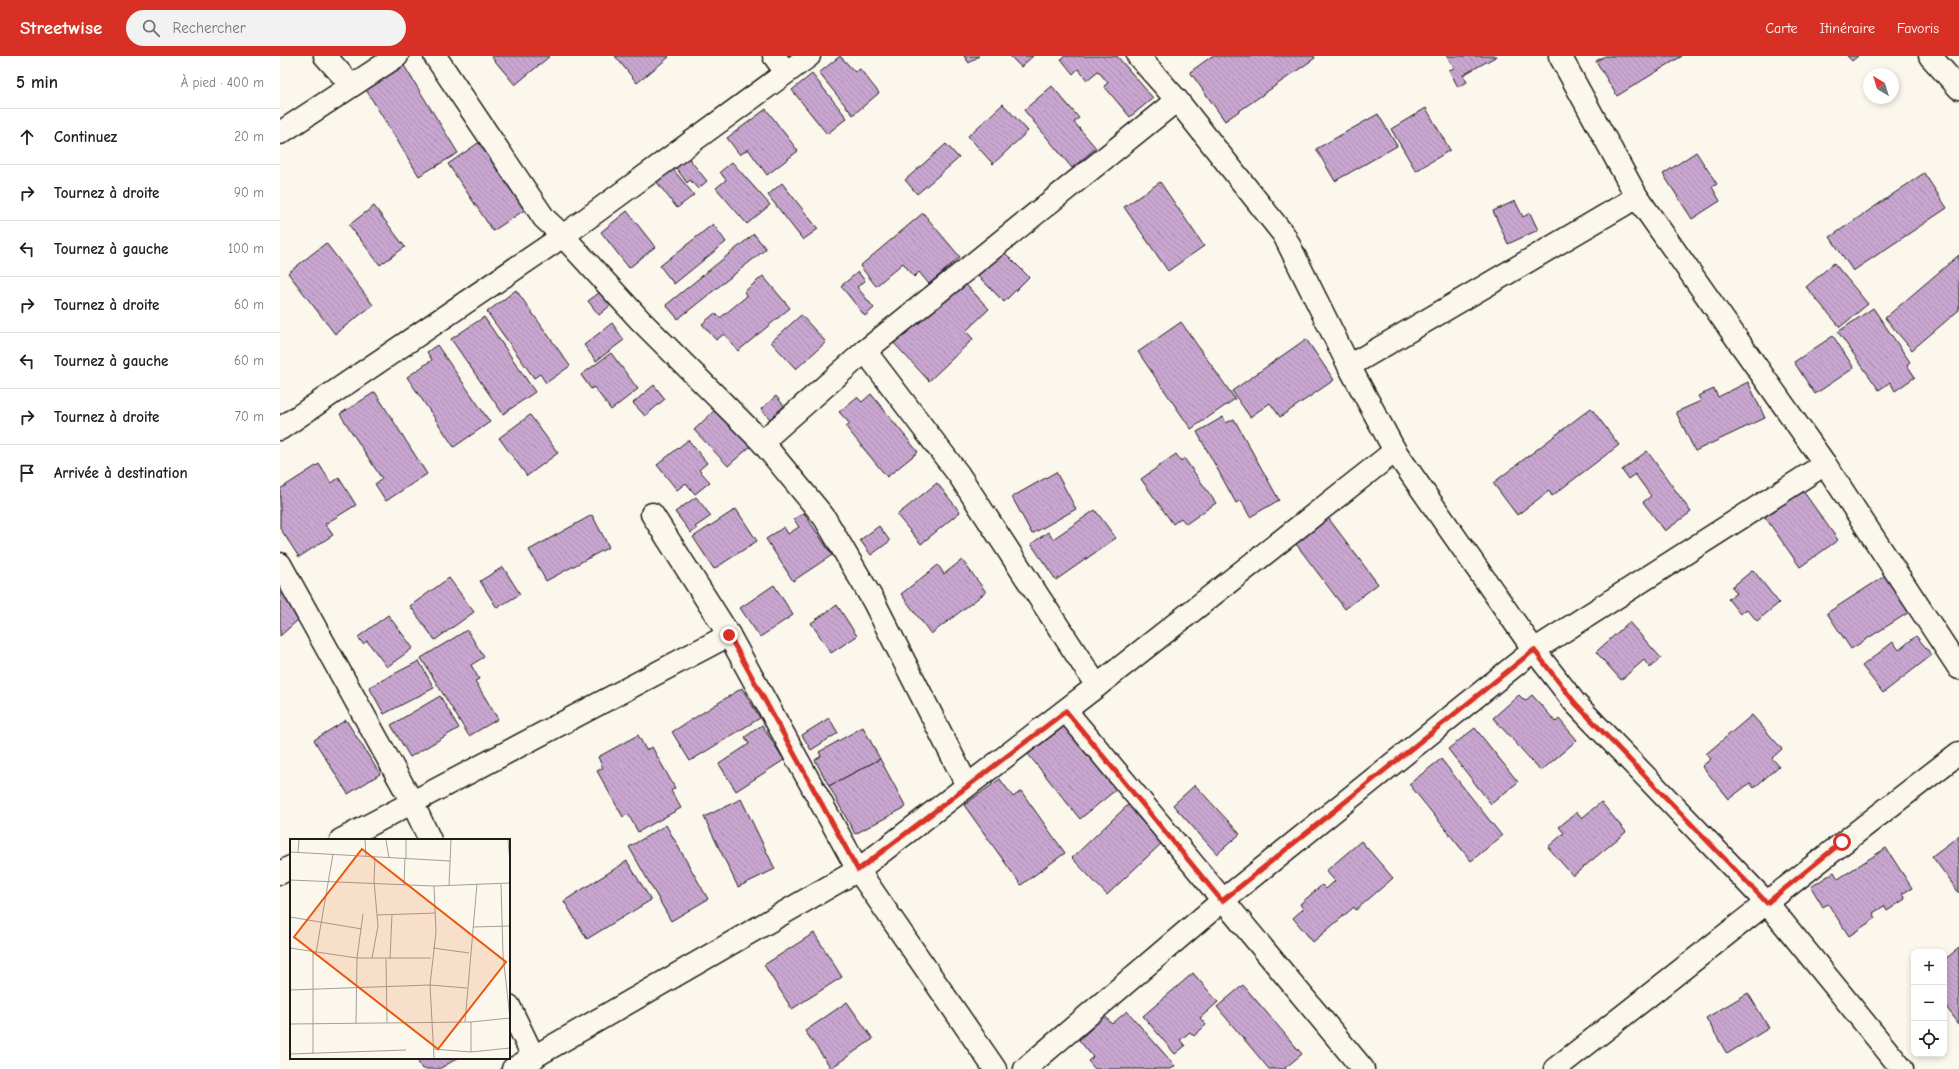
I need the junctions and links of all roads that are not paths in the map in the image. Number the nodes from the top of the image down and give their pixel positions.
1 (326, 56) edge
2 (397, 56) edge
3 (435, 56) edge
4 (809, 56) edge
5 (1138, 56) edge
6 (1560, 56) edge
7 (1930, 56) edge
8 (780, 64) edge
9 (351, 85) junction
10 (1959, 88) edge
11 (1177, 100) junction
12 (280, 133) edge
13 (1637, 197) junction
14 (563, 236) junction
15 (865, 351) junction
16 (1349, 366) junction
17 (280, 429) edge
18 (762, 442) junction
19 (1395, 451) junction
20 (1825, 464) junction
21 (652, 514) dead end
22 (280, 564) edge
23 (729, 635) junction
24 (1534, 650) junction
25 (1959, 668) edge
26 (1097, 686) junction
27 (1066, 711) junction
28 (1959, 752) edge
29 (967, 785) junction
30 (412, 802) junction
31 (343, 839) edge
32 (430, 839) edge
33 (290, 868) edge
34 (858, 870) junction
35 (280, 873) edge
36 (1222, 901) junction
37 (1767, 903) junction
38 (510, 1008) edge
39 (534, 1058) junction
40 (513, 1069) edge
41 (995, 1069) edge
42 (1026, 1069) edge
43 (1363, 1069) edge
44 (1555, 1069) edge
45 (1902, 1069) edge

1 - 9 street
2 - 9 street
3 - 14 street
4 - 8 street
5 - 11 street
6 - 13 street
7 - 10 street
8 - 14 street
9 - 12 street
11 - 15 street
11 - 16 street
13 - 16 street
13 - 20 street
14 - 17 street
14 - 18 street
15 - 18 street
15 - 26 street
16 - 19 street
18 - 29 street
19 - 24 street
19 - 26 street
20 - 24 street
20 - 25 street
21 - 23 street
22 - 30 street
23 - 30 street
23 - 34 street
24 - 36 street
24 - 37 street
26 - 27 street
27 - 29 street
27 - 36 street
28 - 37 street
29 - 34 street
30 - 31 street
30 - 32 street
33 - 35 street
34 - 39 street
34 - 41 street
36 - 42 street
36 - 43 street
37 - 44 street
37 - 45 street
38 - 39 street
39 - 40 street

